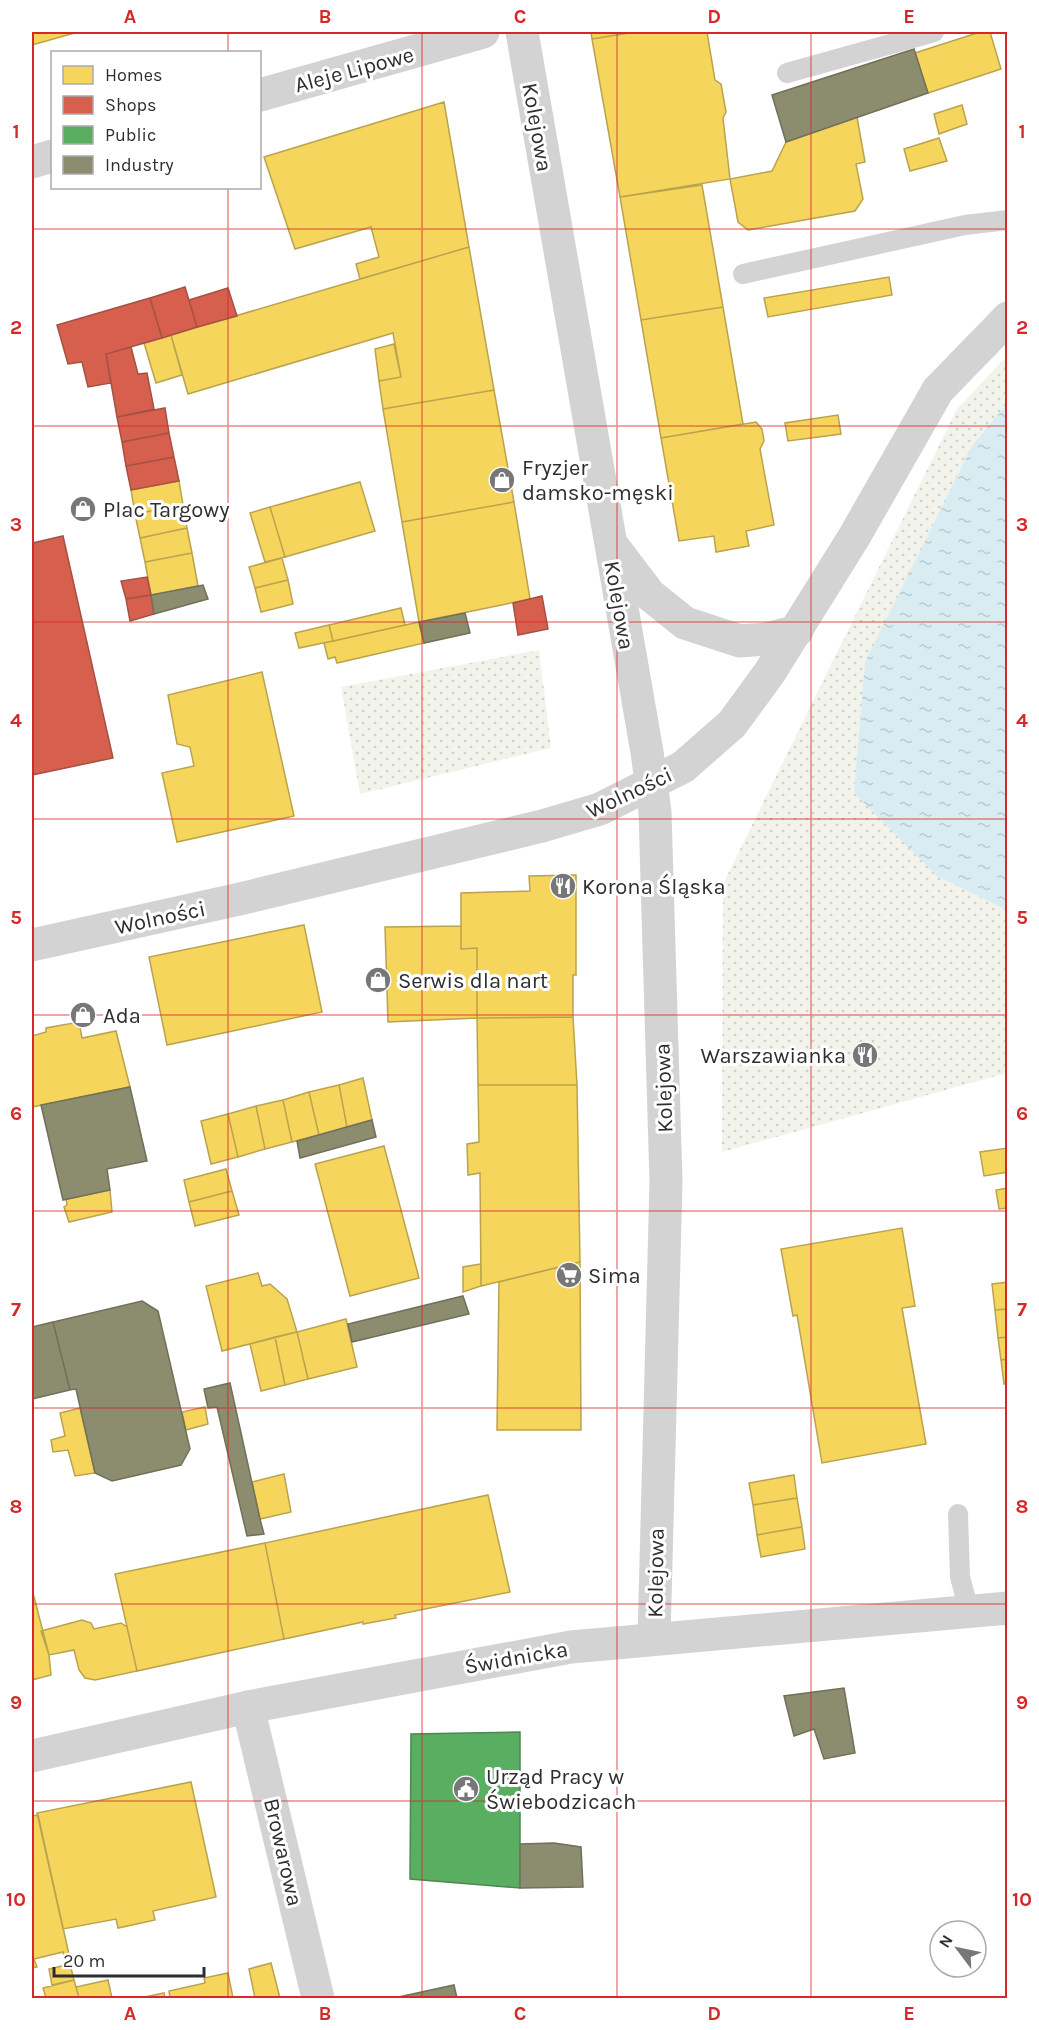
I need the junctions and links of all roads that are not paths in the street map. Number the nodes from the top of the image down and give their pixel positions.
1 (483, 32) edge
2 (522, 32) edge
3 (934, 32) edge
4 (787, 73) dead end
5 (261, 95) edge
6 (51, 156) edge
7 (32, 162) edge
8 (1008, 220) edge
9 (743, 274) dead end
10 (1008, 318) edge
11 (609, 542) junction
12 (797, 631) junction
13 (652, 784) junction
14 (32, 945) edge
15 (958, 1515) dead end
16 (1008, 1608) edge
17 (969, 1611) junction
18 (654, 1638) junction
19 (248, 1707) junction
20 (32, 1756) edge
21 (318, 1998) edge

1 - 5 street, Aleje Lipowe
2 - 11 street, Kolejowa
3 - 4 lane
6 - 7 street
8 - 9 lane
10 - 12 street, Wolności
11 - 12 street, Kolejowa
11 - 13 street, Kolejowa
12 - 13 street, Wolności
13 - 14 street, Wolności
13 - 18 street, Kolejowa
15 - 17 lane
16 - 17 street, Świdnicka
17 - 18 street, Świdnicka
18 - 19 street, Świdnicka
19 - 20 street, Świdnicka
19 - 21 street, Browarowa

